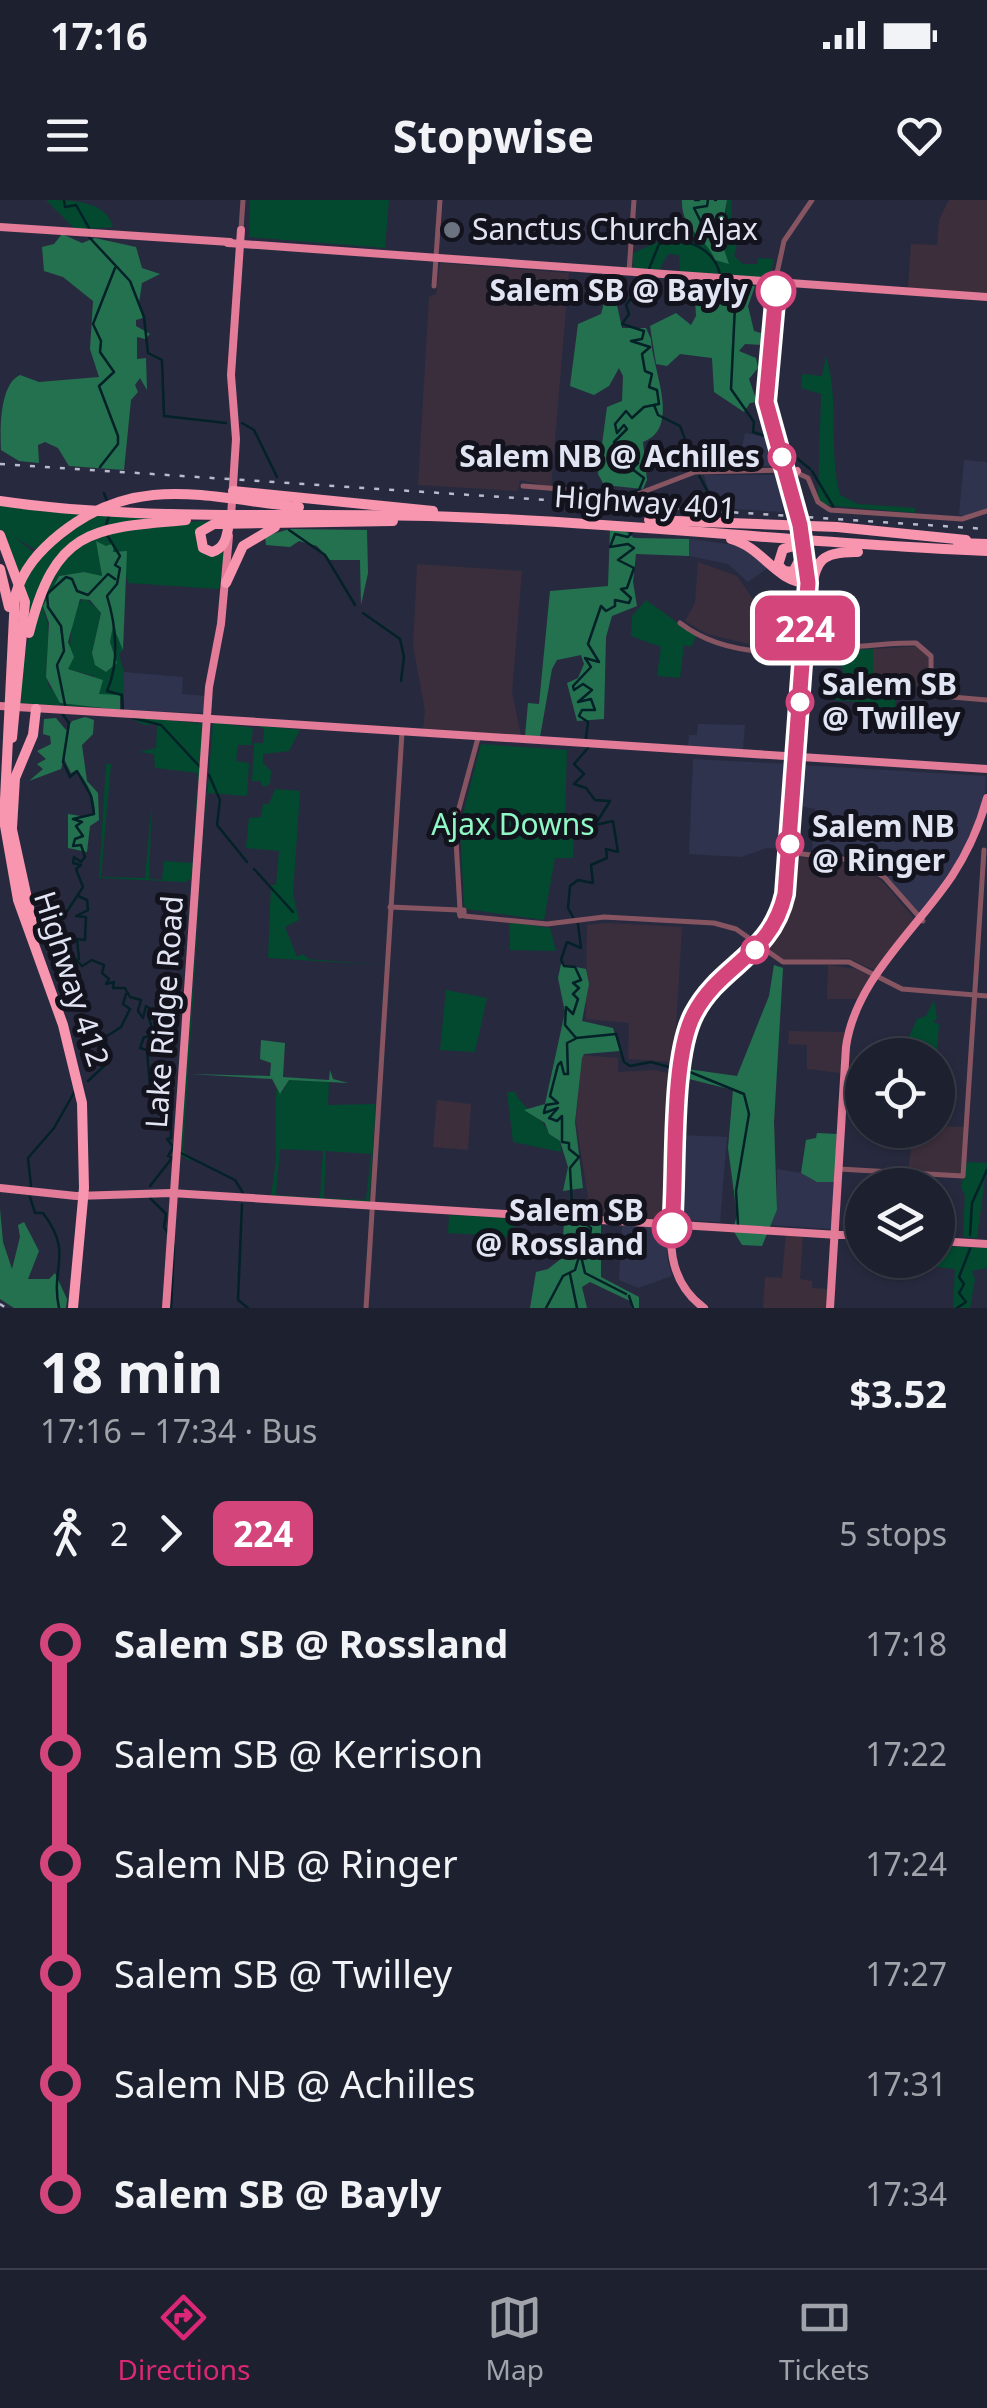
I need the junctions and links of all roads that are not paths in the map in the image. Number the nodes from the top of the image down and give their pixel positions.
1 (243, 200) edge
2 (440, 200) edge
3 (634, 200) edge
4 (812, 200) edge
5 (0, 226) edge
6 (241, 230) joint
7 (240, 244) junction
8 (436, 258) junction
9 (629, 272) junction
10 (775, 282) junction
11 (434, 286) dead end
12 (987, 296) edge
13 (781, 470) junction
14 (796, 471) joint
15 (523, 486) dead end
16 (233, 491) junction
17 (0, 499) edge
18 (117, 506) junction
19 (432, 511) junction
20 (987, 512) edge
21 (325, 518) junction
22 (230, 524) junction
23 (676, 529) junction
24 (0, 535) edge
25 (799, 538) junction
26 (987, 546) edge
27 (948, 550) junction
28 (0, 570) edge
29 (226, 583) junction
30 (807, 583) junction
31 (807, 606) junction
32 (680, 623) dead end
33 (801, 652) junction
34 (9, 666) junction
35 (18, 677) junction
36 (987, 700) edge
37 (2, 707) edge
38 (36, 709) junction
39 (207, 718) junction
40 (401, 732) junction
41 (478, 738) junction
42 (795, 759) junction
43 (985, 770) edge
44 (0, 792) edge
45 (987, 798) edge
46 (987, 809) edge
47 (8, 825) junction
48 (970, 846) junction
49 (986, 850) edge
50 (788, 852) junction
51 (390, 907) junction
52 (462, 912) junction
53 (922, 920) junction
54 (759, 947) junction
55 (878, 977) junction
56 (975, 996) junction
57 (987, 996) edge
58 (840, 1169) junction
59 (0, 1187) edge
60 (174, 1193) junction
61 (372, 1205) junction
62 (672, 1221) junction
63 (836, 1234) junction
64 (845, 1235) edge
65 (955, 1242) edge
66 (987, 1244) edge
67 (76, 1308) edge
68 (166, 1308) edge
69 (366, 1308) edge
70 (704, 1308) edge
71 (832, 1308) edge

1 - 6 street
2 - 8 street
3 - 9 street
4 - 10 street
5 - 7 main road
6 - 7 main road
7 - 8 main road
7 - 16 main road
8 - 9 main road
8 - 11 street
9 - 10 main road
10 - 12 main road
10 - 13 main road
13 - 14 main road
13 - 15 street
13 - 25 main road
14 - 20 street
16 - 19 highway
16 - 22 main road
17 - 18 highway, Highway 401
18 - 19 highway, Highway 401
18 - 21 highway, Highway 401
18 - 34 highway
19 - 25 highway, Highway 401
21 - 22 highway
21 - 23 highway, Highway 401
21 - 29 highway
21 - 35 highway
22 - 29 main road
23 - 25 highway, Highway 401
23 - 30 highway
24 - 35 highway
25 - 26 highway
25 - 27 highway
25 - 30 main road
25 - 30 main road
26 - 27 highway
27 - 31 highway
28 - 34 highway
29 - 39 main road, Lake Ridge Road
30 - 31 main road
30 - 33 main road
31 - 33 main road
32 - 33 street
33 - 36 street
33 - 42 main road
34 - 47 highway, Highway 412
35 - 47 highway, Highway 412
37 - 38 main road
38 - 39 main road
38 - 47 highway
39 - 40 main road
39 - 60 main road, Lake Ridge Road
40 - 41 main road
40 - 51 street
41 - 42 main road
41 - 52 street
42 - 43 main road
42 - 50 main road
44 - 47 highway
45 - 48 main road
46 - 48 main road
47 - 67 highway, Highway 412
48 - 49 street
48 - 53 main road
49 - 56 street
50 - 53 street
50 - 54 main road
51 - 52 street
51 - 61 street
52 - 54 street
53 - 55 main road
54 - 55 street
54 - 62 main road
55 - 56 street
55 - 58 main road
56 - 57 street
56 - 58 street
58 - 63 main road
59 - 60 main road
60 - 61 main road
60 - 68 main road, Lake Ridge Road
61 - 62 main road
61 - 69 street
62 - 63 main road
62 - 70 main road
63 - 64 main road
63 - 71 main road
65 - 66 main road

